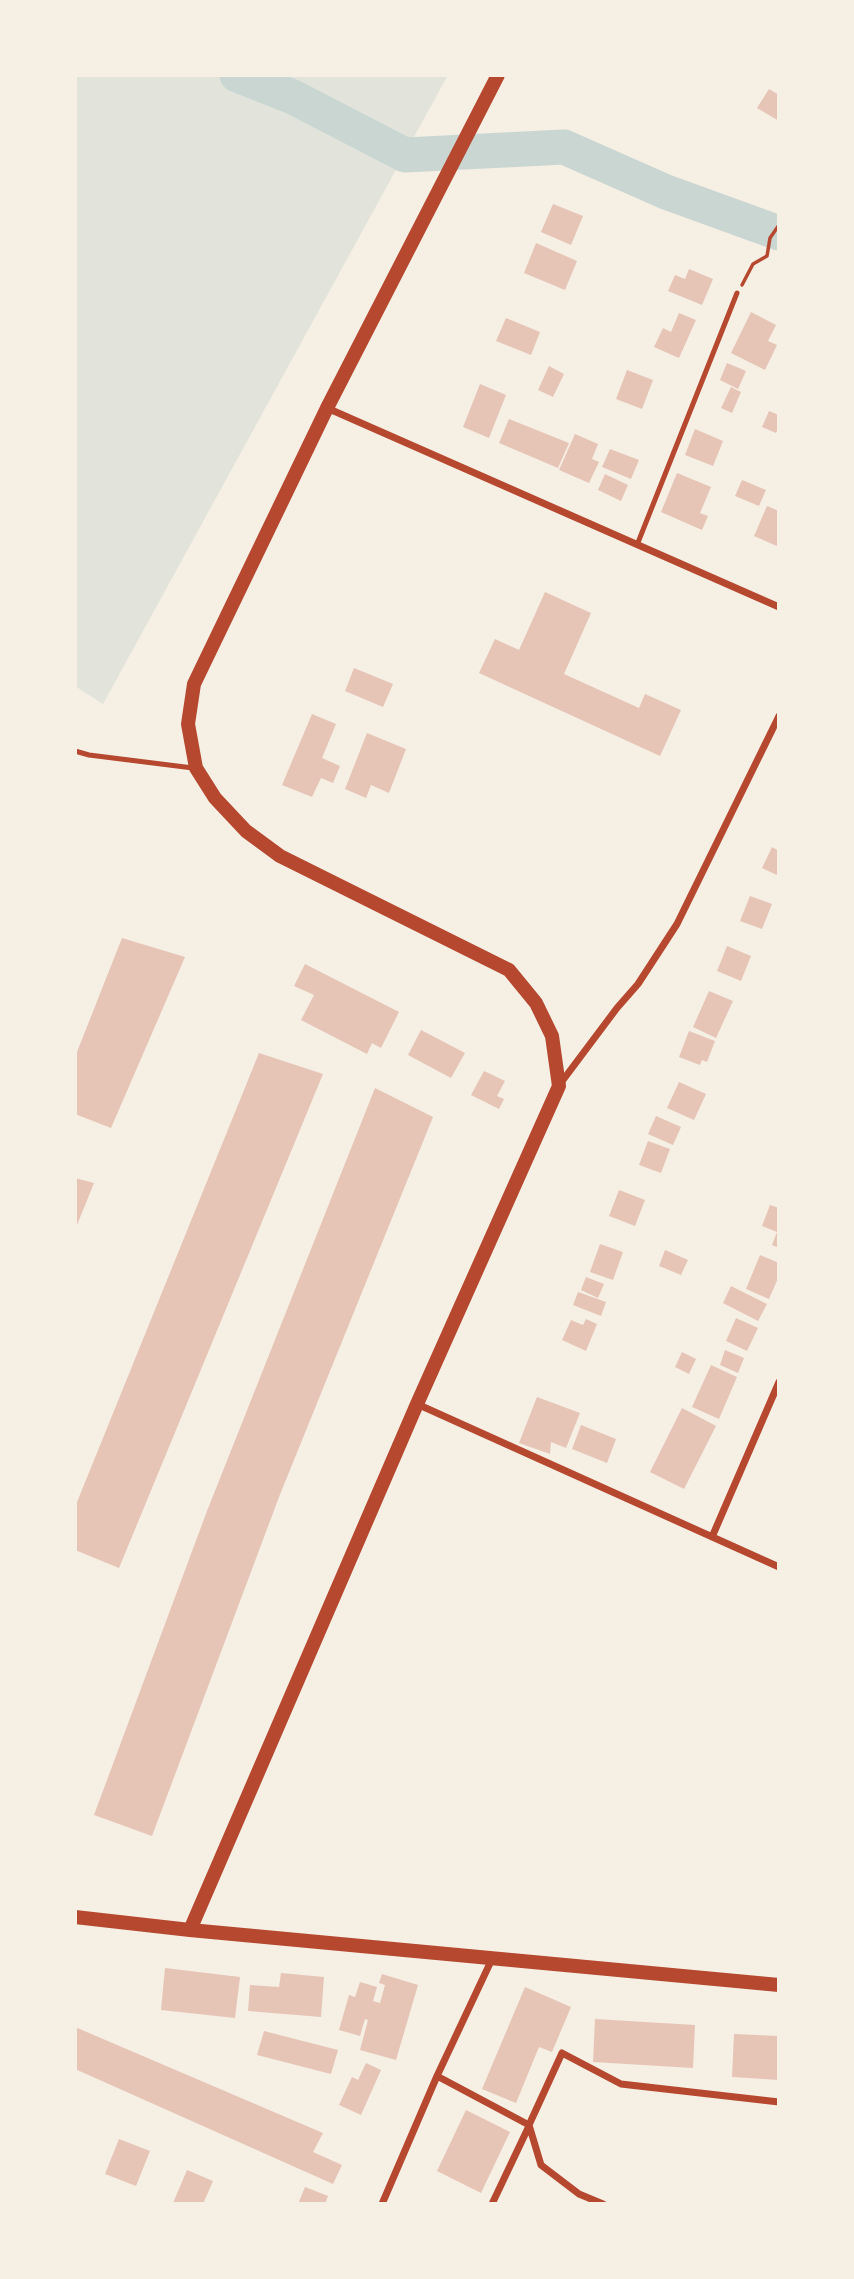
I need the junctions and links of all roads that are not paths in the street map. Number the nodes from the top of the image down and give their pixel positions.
1 (495, 81) edge
2 (737, 293) road end
3 (327, 408) junction
4 (636, 545) junction
5 (779, 607) edge
6 (779, 716) edge
7 (75, 751) edge
8 (197, 768) junction
9 (559, 1086) junction
10 (779, 1382) edge
11 (417, 1404) junction
12 (712, 1537) junction
13 (779, 1567) edge
14 (75, 1917) edge
15 (190, 1930) junction
16 (492, 1959) junction
17 (779, 1985) edge
18 (437, 2076) junction
19 (779, 2102) edge
20 (529, 2125) junction
21 (383, 2204) edge
22 (492, 2204) edge
23 (603, 2204) edge

1 - 3 main road
2 - 4 lane
3 - 4 street
3 - 8 main road
4 - 5 street
6 - 9 street
7 - 8 lane
8 - 9 main road
9 - 11 main road
10 - 12 street
11 - 12 street
11 - 15 main road
12 - 13 street
14 - 15 main road
15 - 16 main road
16 - 17 main road
16 - 18 street
18 - 20 street
18 - 21 street
19 - 20 street
20 - 22 street
20 - 23 street

